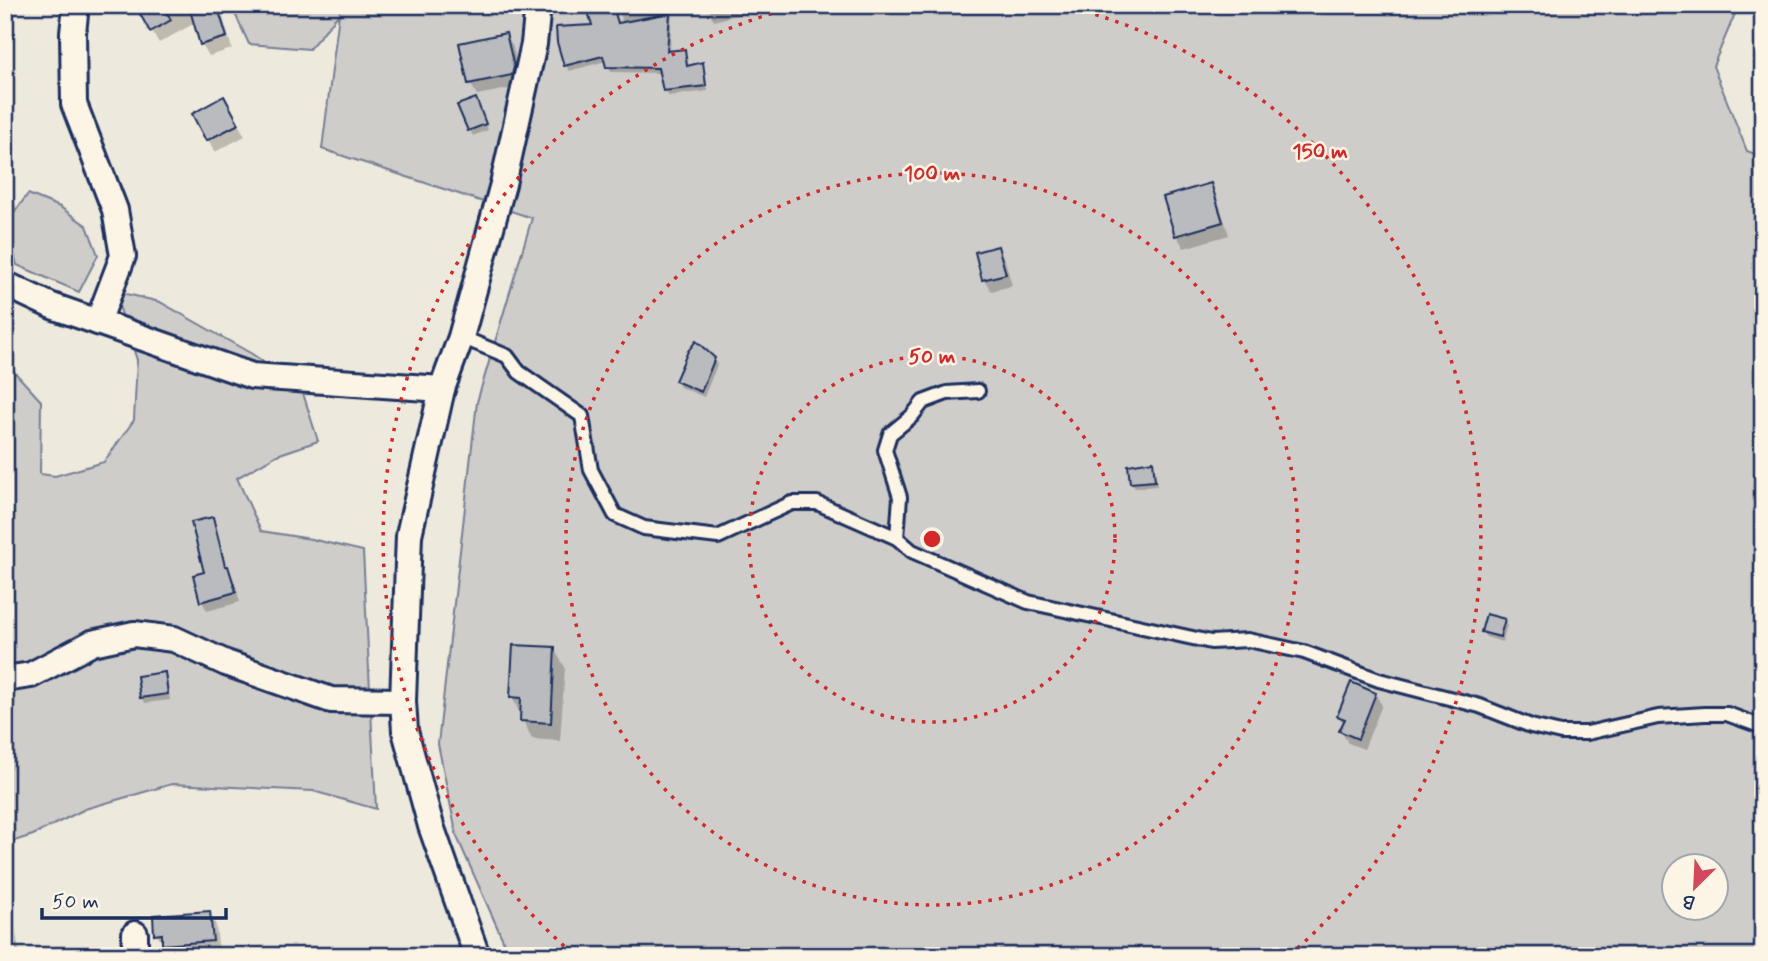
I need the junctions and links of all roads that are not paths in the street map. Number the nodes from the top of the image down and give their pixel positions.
1 (76, 5) edge
2 (538, 5) edge
3 (5, 284) edge
4 (98, 322) junction
5 (461, 337) junction
6 (442, 389) junction
7 (978, 391) dead end
8 (897, 538) junction
9 (5, 679) edge
10 (403, 701) junction
11 (1763, 727) edge
12 (477, 956) edge

1 - 4 street
2 - 5 street
3 - 4 street
4 - 6 street
5 - 6 street
5 - 8 lane
6 - 10 street
7 - 8 lane
8 - 11 lane
9 - 10 street
10 - 12 street

